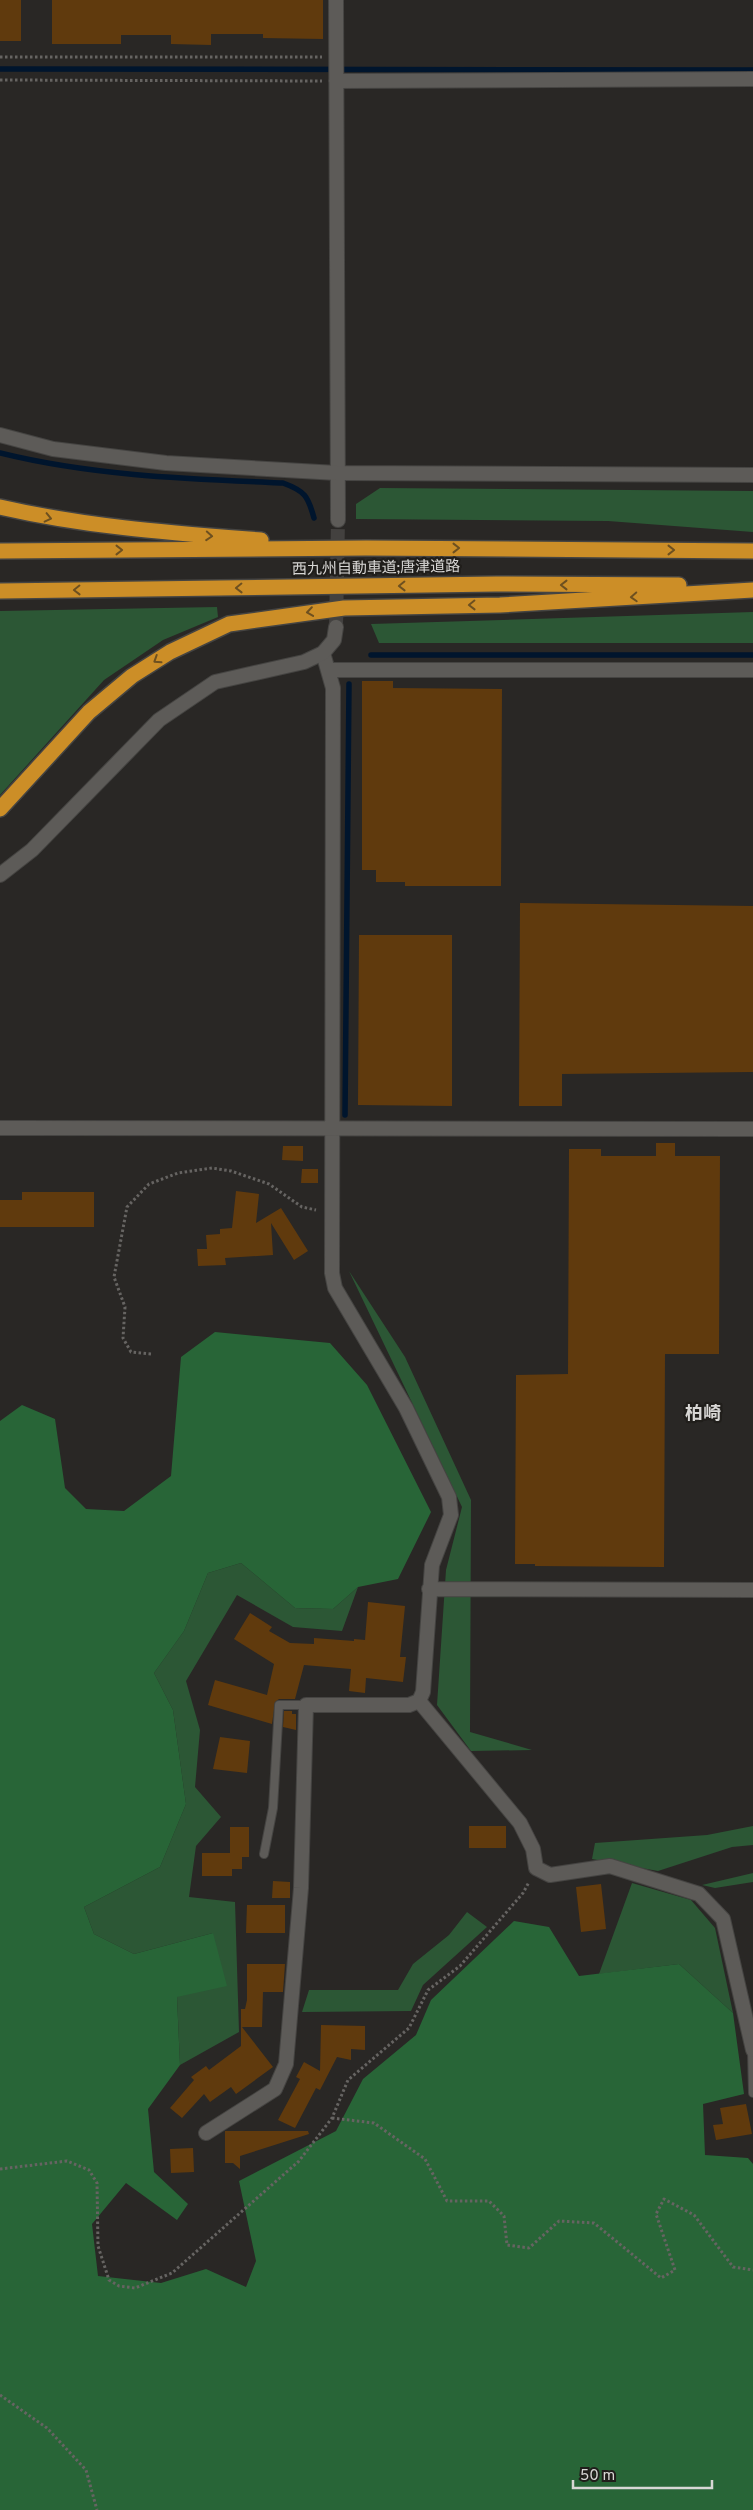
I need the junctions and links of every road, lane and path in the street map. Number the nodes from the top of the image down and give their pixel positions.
1 (336, 0) edge
2 (0, 56) edge
3 (336, 69) junction
4 (753, 79) edge
5 (0, 80) edge
6 (0, 435) edge
7 (337, 473) junction
8 (753, 475) edge
9 (0, 507) edge
10 (338, 520) tunnel mouth
11 (366, 548) junction
12 (0, 551) edge
13 (753, 551) edge
14 (753, 585) edge
15 (753, 590) edge
16 (0, 591) edge
17 (336, 627) tunnel mouth
18 (323, 653) junction
19 (329, 670) junction
20 (753, 670) edge
21 (0, 809) edge
22 (0, 875) edge
23 (0, 1128) edge
24 (332, 1128) junction
25 (753, 1129) edge
26 (331, 1213) junction
27 (151, 1354) dead end
28 (430, 1589) junction
29 (753, 1590) edge
30 (419, 1701) junction
31 (306, 1705) junction
32 (264, 1854) dead end
33 (536, 1868) junction
34 (752, 2050) edge
35 (753, 2093) edge
36 (332, 2118) junction
37 (206, 2133) dead end
38 (0, 2168) edge
39 (753, 2270) edge
40 (0, 2396) edge
41 (97, 2510) edge

1 - 3 street
2 - 3 path
3 - 4 street
3 - 5 path
3 - 7 street
6 - 7 street
7 - 8 street
7 - 10 street
9 -> 11 highway
12 -> 11 highway, 西九州自動車道;唐津道路
11 -> 13 highway, 西九州自動車道;唐津道路
14 -> 16 highway, 西九州自動車道;唐津道路
15 -> 21 highway
17 - 18 street
18 - 19 street
18 - 22 street
19 - 20 street
19 - 24 street
23 - 24 street
24 - 25 street
24 - 26 street
26 - 27 path
26 - 28 street
28 - 29 street
28 - 30 street
30 - 31 street
30 - 33 street
31 - 32 lane
31 - 37 street
33 - 34 street
33 - 36 path
34 - 35 lane
36 - 38 path
36 - 39 path
40 - 41 path

